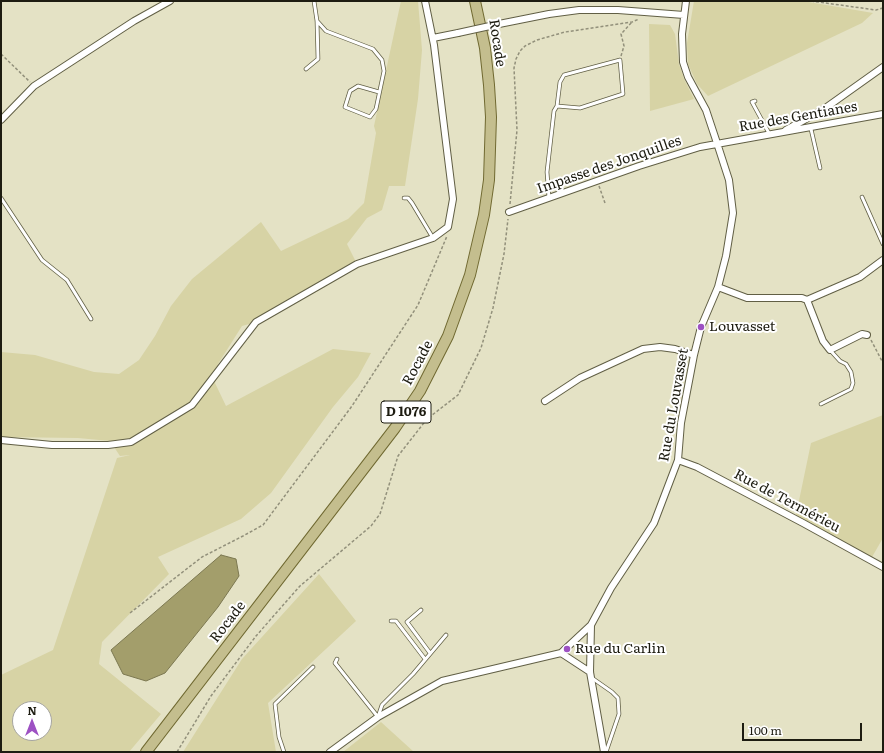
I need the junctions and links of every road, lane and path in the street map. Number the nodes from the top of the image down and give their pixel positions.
1 (170, 1) edge
2 (314, 1) edge
3 (425, 1) edge
4 (475, 1) edge
5 (686, 1) edge
6 (811, 1) edge
7 (883, 8) edge
8 (684, 15) junction
9 (317, 21) junction
10 (632, 22) dead end
11 (433, 38) junction
12 (1, 54) edge
13 (620, 60) junction
14 (883, 67) edge
15 (306, 69) dead end
16 (34, 86) junction
17 (379, 92) junction
18 (755, 100) dead end
19 (558, 106) junction
20 (883, 115) edge
21 (1, 120) edge
22 (811, 129) junction
23 (781, 133) junction
24 (770, 135) junction
25 (718, 143) junction
26 (820, 168) dead end
27 (598, 180) junction
28 (862, 197) dead end
29 (1, 198) edge
30 (404, 198) dead end
31 (549, 198) junction
32 (605, 203) dead end
33 (509, 212) dead end
34 (433, 238) junction
35 (446, 241) dead end
36 (883, 244) edge
37 (883, 260) edge
38 (718, 287) junction
39 (807, 300) junction
40 (91, 319) dead end
41 (867, 335) joint
42 (830, 350) junction
43 (694, 354) junction
44 (883, 363) edge
45 (545, 401) dead end
46 (821, 404) dead end
47 (1, 440) edge
48 (678, 460) junction
49 (883, 567) edge
50 (421, 610) dead end
51 (130, 612) dead end
52 (391, 621) dead end
53 (591, 625) junction
54 (446, 635) dead end
55 (430, 653) junction
56 (561, 653) junction
57 (337, 659) dead end
58 (425, 659) junction
59 (313, 667) dead end
60 (591, 675) junction
61 (378, 717) junction
62 (146, 752) edge
63 (284, 752) edge
64 (330, 752) edge
65 (605, 752) edge

1 - 16 street
2 - 9 lane
3 - 11 street
4 - 62 main road, Rocade / D 1076
5 - 8 street, Rue du Louvasset
6 - 7 path
8 - 11 street, bridge
8 - 25 street, Rue du Louvasset
9 - 15 lane
9 - 17 lane
10 - 13 path
11 - 34 street
12 - 16 path
13 - 19 lane
13 - 19 lane
14 - 23 street
16 - 21 street
17 - 17 lane
18 - 24 lane
19 - 31 lane
20 - 22 street, Rue des Gentianes
22 - 23 street, Rue des Gentianes
22 - 26 lane
23 - 24 street, Rue des Gentianes
24 - 25 street, Rue des Gentianes
25 - 27 street, Impasse des Jonquilles
25 - 38 street, Rue du Louvasset
27 - 31 street, Impasse des Jonquilles
27 - 32 path
28 - 36 lane
29 - 40 lane
30 - 34 lane
31 - 33 street, Impasse des Jonquilles
34 - 47 street
35 - 51 path
37 - 39 street
38 - 39 street
38 - 43 street, Rue du Louvasset
39 - 42 street
41 - 42 street
41 - 44 path
42 - 46 lane
43 - 45 street
43 - 48 street, Rue du Louvasset
48 - 49 street, Rue de Termérieu
48 - 53 street, Rue du Louvasset
50 - 55 lane
52 - 58 lane
53 - 56 street
53 - 60 street, Rue du Louvasset
54 - 55 lane
55 - 58 lane
56 - 60 street
56 - 61 street
57 - 61 lane
58 - 61 lane
59 - 63 lane
60 - 65 street, Rue du Louvasset
60 - 65 lane
61 - 64 street

